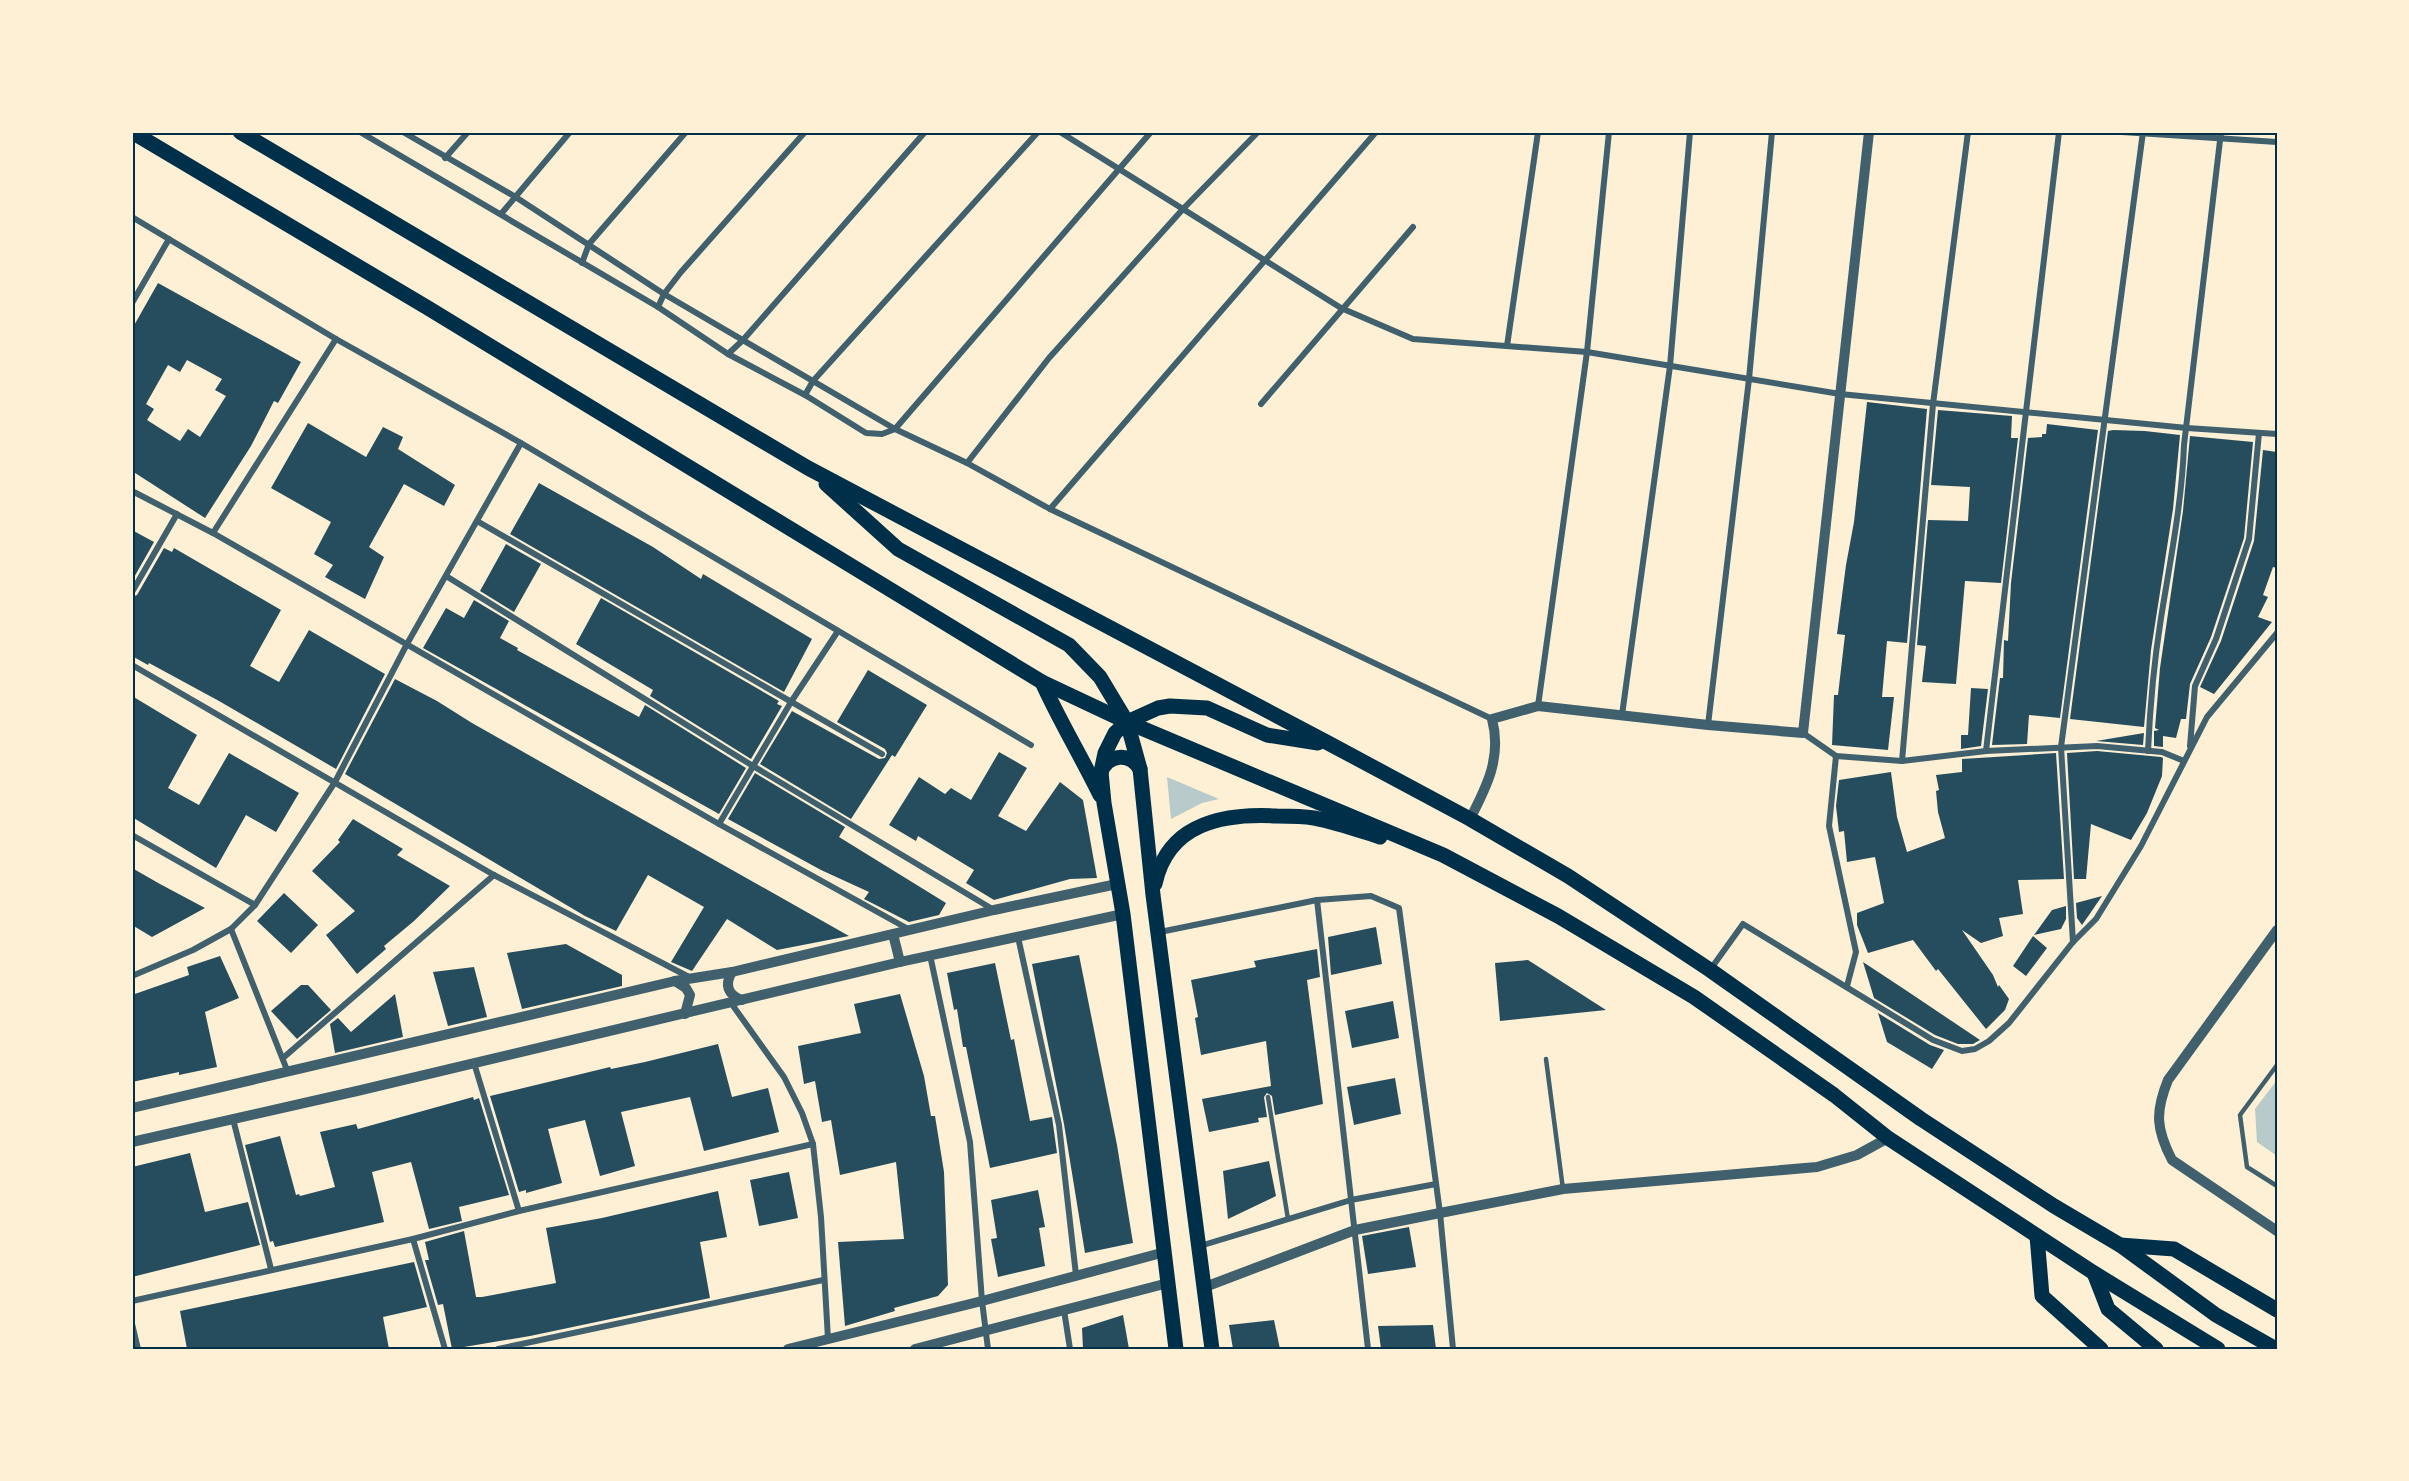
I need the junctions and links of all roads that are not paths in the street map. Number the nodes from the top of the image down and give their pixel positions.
1 (132, 132) edge
2 (240, 132) edge
3 (360, 132) edge
4 (403, 132) edge
5 (468, 132) edge
6 (570, 132) edge
7 (686, 132) edge
8 (805, 132) edge
9 (925, 132) edge
10 (1038, 132) edge
11 (1060, 132) edge
12 (1151, 132) edge
13 (1258, 132) edge
14 (1376, 132) edge
15 (1538, 132) edge
16 (1609, 132) edge
17 (1690, 132) edge
18 (1772, 132) edge
19 (1869, 132) edge
20 (1968, 132) edge
21 (2059, 132) edge
22 (2122, 132) edge
23 (2143, 133) edge
24 (2220, 136) edge
25 (2277, 142) edge
26 (446, 158) junction
27 (1118, 168) junction
28 (514, 196) junction
29 (1183, 209) junction
30 (501, 214) junction
31 (132, 218) edge
32 (1413, 227) dead end
33 (169, 239) junction
34 (589, 244) junction
35 (1264, 260) junction
36 (582, 263) junction
37 (664, 294) junction
38 (132, 303) edge
39 (658, 307) junction
40 (1341, 308) junction
41 (336, 339) junction
42 (743, 340) junction
43 (1507, 346) junction
44 (1587, 352) junction
45 (728, 354) junction
46 (1670, 366) junction
47 (1749, 379) junction
48 (813, 381) junction
49 (1840, 394) junction
50 (805, 395) junction
51 (1261, 404) dead end
52 (1933, 404) junction
53 (2026, 412) junction
54 (2106, 420) junction
55 (2187, 428) junction
56 (896, 429) junction
57 (2259, 433) junction
58 (2277, 434) edge
59 (521, 443) junction
60 (967, 463) junction
61 (808, 468) junction
62 (132, 491) edge
63 (1050, 509) junction
64 (177, 514) junction
65 (477, 521) junction
66 (213, 533) junction
67 (446, 576) junction
68 (132, 592) edge
69 (838, 631) junction
70 (2277, 633) edge
71 (407, 644) junction
72 (132, 665) edge
73 (1042, 681) junction
74 (791, 702) junction
75 (1538, 706) junction
76 (1622, 715) junction
77 (1492, 719) junction
78 (1127, 722) junction
79 (1708, 725) junction
80 (1803, 733) junction
81 (1330, 744) junction
82 (1031, 745) dead end
83 (2061, 747) junction
84 (2189, 749) junction
85 (1986, 751) junction
86 (2148, 751) junction
87 (882, 754) dead end
88 (1836, 756) junction
89 (1902, 761) junction
90 (2184, 761) junction
91 (753, 766) junction
92 (1140, 769) junction
93 (1101, 772) junction
94 (335, 782) junction
95 (1104, 803) junction
96 (1470, 819) junction
97 (719, 824) junction
98 (132, 835) edge
99 (1443, 855) junction
100 (494, 875) junction
101 (1117, 884) junction
102 (1153, 895) junction
103 (1317, 900) junction
104 (255, 905) junction
105 (994, 910) junction
106 (1123, 914) junction
107 (231, 929) junction
108 (911, 930) junction
109 (2277, 930) edge
110 (1157, 932) junction
111 (893, 934) junction
112 (1018, 936) junction
113 (2073, 942) junction
114 (930, 955) junction
115 (900, 962) junction
116 (1710, 970) junction
117 (732, 972) junction
118 (132, 976) edge
119 (691, 979) junction
120 (675, 981) junction
121 (1847, 986) junction
122 (737, 1002) junction
123 (685, 1014) junction
124 (283, 1058) junction
125 (1546, 1059) dead end
126 (474, 1063) junction
127 (2277, 1065) edge
128 (287, 1070) junction
129 (1268, 1097) dead end
130 (132, 1108) edge
131 (232, 1118) junction
132 (1888, 1138) junction
133 (132, 1142) edge
134 (813, 1144) junction
135 (1436, 1184) junction
136 (2277, 1186) edge
137 (1563, 1190) junction
138 (1351, 1200) junction
139 (519, 1211) junction
140 (1440, 1213) junction
141 (1288, 1219) junction
142 (1355, 1230) junction
143 (2277, 1231) edge
144 (2032, 1233) junction
145 (413, 1239) junction
146 (2120, 1245) junction
147 (1200, 1246) junction
148 (1165, 1252) junction
149 (271, 1269) junction
150 (2094, 1273) junction
151 (1076, 1275) junction
152 (823, 1280) junction
153 (1168, 1283) junction
154 (1205, 1287) junction
155 (132, 1301) edge
156 (982, 1301) junction
157 (1064, 1310) junction
158 (2277, 1310) edge
159 (132, 1324) edge
160 (986, 1332) junction
161 (828, 1339) junction
162 (138, 1349) edge
163 (445, 1349) edge
164 (498, 1349) edge
165 (788, 1349) edge
166 (915, 1349) edge
167 (988, 1349) edge
168 (1070, 1349) edge
169 (1176, 1349) edge
170 (1212, 1349) edge
171 (1368, 1349) edge
172 (1453, 1349) edge
173 (2101, 1349) edge
174 (2156, 1349) edge
175 (2217, 1349) edge
176 (2276, 1349) edge

1 - 73 main road
2 - 61 main road
3 - 30 street
4 - 26 street
5 - 26 street
6 - 28 street
7 - 34 street
8 - 37 street
9 - 42 street
10 - 48 street
11 - 27 street
12 - 27 street
13 - 29 street
14 - 35 street
15 - 43 street
16 - 44 street
17 - 46 street
18 - 47 street
19 - 49 street
20 - 52 street
21 - 53 street
22 - 23 street
23 - 24 street
23 - 54 street
24 - 25 street
24 - 55 street
26 - 28 street
27 - 29 street
27 - 56 street
28 - 30 street
28 - 34 street
29 - 35 street
29 - 60 street
30 - 36 street
31 - 33 street
32 - 40 street
33 - 38 street
33 - 41 street
34 - 36 street
34 - 37 street
35 - 40 street
35 - 63 street
36 - 39 street
37 - 39 street
37 - 42 street
39 - 45 street
40 - 43 street
40 - 51 street
41 - 59 street
41 - 66 street
42 - 45 street
42 - 48 street
43 - 44 street
44 - 46 street
44 - 75 street
45 - 50 street
46 - 47 street
46 - 76 street
47 - 49 street
47 - 79 street
48 - 50 street
48 - 56 street
49 - 52 street
49 - 80 street
50 - 56 street
52 - 53 street
52 - 89 street
53 - 54 street
53 - 85 street
54 - 55 street
54 - 83 street
55 - 57 street
55 - 86 street
56 - 60 street
57 - 58 street
57 - 84 street
59 - 65 street
59 - 69 street
60 - 63 street
61 - 78 main road
61 - 81 main road
62 - 64 street
63 - 77 street
64 - 66 street
64 - 68 street
65 - 67 street
65 - 74 street
66 - 71 street
67 - 71 street
67 - 91 street
69 - 74 street
69 - 82 street
70 - 84 street
71 - 94 street
71 - 97 street
72 - 94 street
73 - 78 main road
73 - 95 main road
74 - 87 street
74 - 91 street
75 - 76 street
75 - 77 street
76 - 79 street
77 - 96 street
78 - 81 main road
78 - 92 main road
78 - 93 main road
78 - 99 main road
79 - 80 street
80 - 88 street
81 - 96 main road
83 - 85 street
83 - 86 street
83 - 113 street
84 - 90 street
85 - 89 street
86 - 90 street
88 - 89 street
88 - 121 street
90 - 113 street
91 - 97 street
91 - 105 street
92 - 93 main road
92 - 102 main road
93 - 95 main road
94 - 100 street
94 - 104 street
95 - 101 main road
96 - 116 main road
97 - 108 street
98 - 104 street
99 - 102 main road
99 - 132 main road
100 - 119 street
100 - 124 street
101 - 105 street
101 - 106 main road
102 - 110 main road
103 - 110 street
103 - 135 street
103 - 138 street
104 - 107 street
105 - 108 street
106 - 112 street
106 - 148 main road
107 - 118 street
107 - 124 street
108 - 111 street
109 - 143 street
110 - 147 main road
111 - 115 street
111 - 117 street
112 - 114 street
112 - 151 street
113 - 121 street
114 - 115 street
114 - 156 street
115 - 122 street
116 - 121 street
116 - 146 main road
117 - 119 street
117 - 122 street
119 - 120 street
120 - 123 street
120 - 128 street
122 - 123 street
122 - 134 street
123 - 126 street
124 - 128 street
125 - 137 lane
126 - 131 street
126 - 139 street
127 - 136 lane
128 - 130 street
129 - 141 lane
131 - 133 street
131 - 149 street
132 - 137 street
132 - 144 main road
134 - 139 street
134 - 152 street
135 - 138 street
135 - 140 street
137 - 140 street
138 - 141 street
138 - 142 street
139 - 145 street
140 - 142 street
140 - 172 street
141 - 147 street
142 - 154 street
142 - 171 street
144 - 150 main road
144 - 173 main road
145 - 149 street
145 - 163 street
146 - 158 main road
146 - 176 main road
147 - 154 main road
148 - 151 street
148 - 153 main road
149 - 155 street
150 - 174 main road
150 - 175 main road
151 - 156 street
152 - 161 street
152 - 164 street
153 - 157 street
153 - 169 main road
154 - 170 main road
156 - 160 street
156 - 161 street
157 - 160 street
157 - 168 street
159 - 162 street
160 - 166 street
160 - 167 street
161 - 165 street

